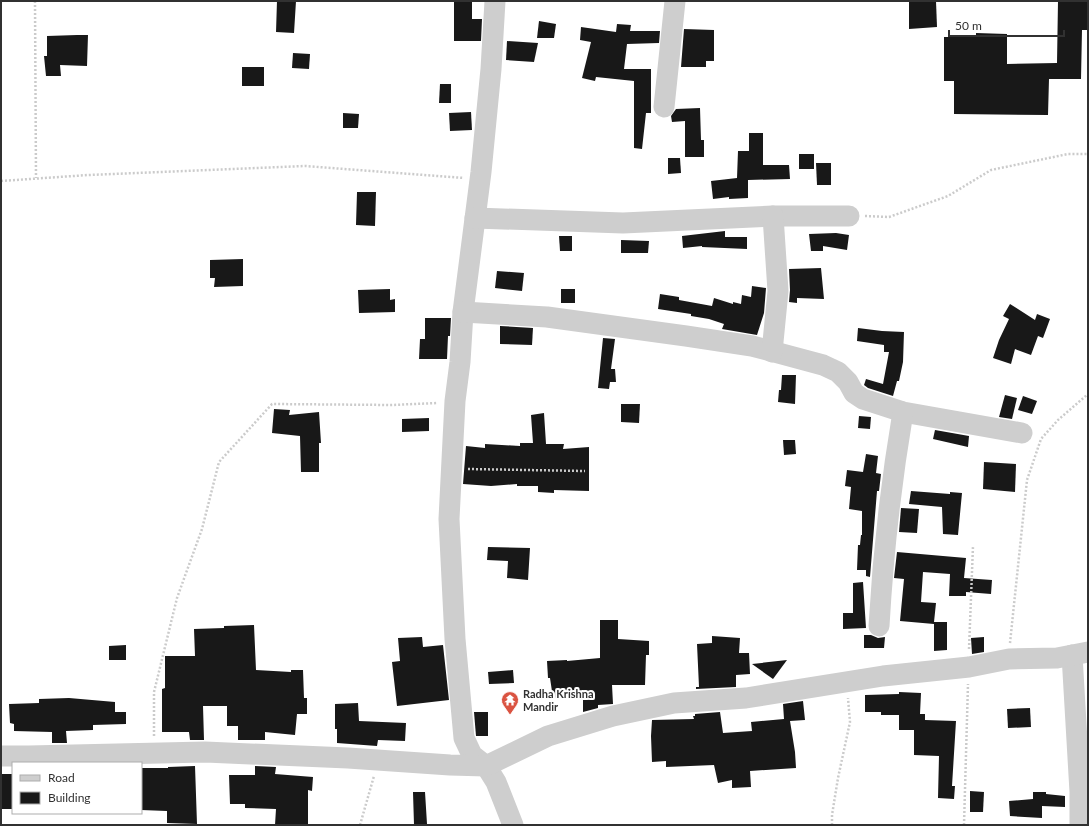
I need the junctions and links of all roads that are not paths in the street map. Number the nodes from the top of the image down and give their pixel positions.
1 (495, 1) edge
2 (676, 1) edge
3 (664, 107) dead end
4 (773, 216) junction
5 (849, 216) road end
6 (475, 218) junction
7 (463, 312) junction
8 (772, 352) junction
9 (903, 412) junction
10 (1022, 433) dead end
11 (879, 626) dead end
12 (1080, 654) edge
13 (1, 756) edge
14 (486, 766) junction
15 (513, 825) edge
16 (1080, 825) edge

1 - 6 street
2 - 3 street
4 - 5 street
4 - 6 street
4 - 8 street
6 - 7 street
7 - 8 street
7 - 14 street
8 - 9 street
9 - 10 street
9 - 11 street
12 - 14 street
12 - 16 street
13 - 14 street
14 - 15 street

